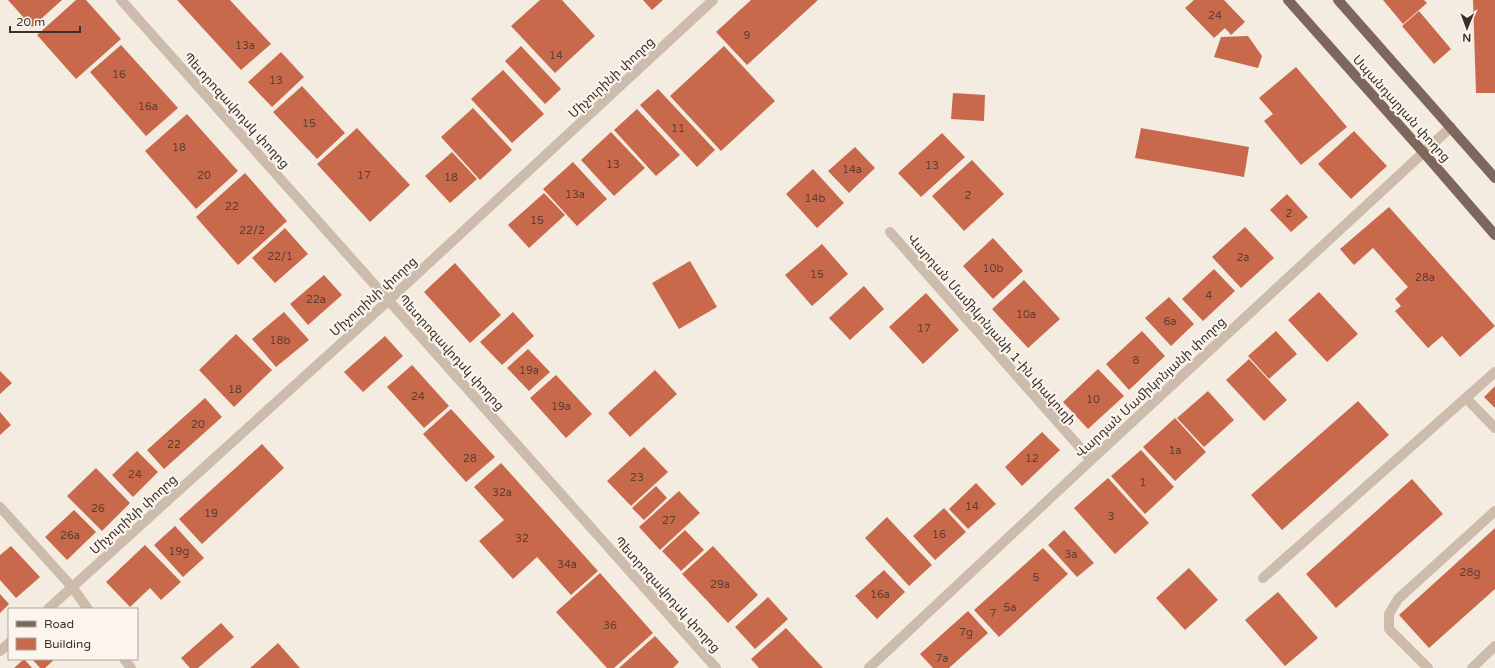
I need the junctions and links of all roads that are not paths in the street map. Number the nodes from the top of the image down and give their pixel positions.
1 (122, 0) edge
2 (713, 0) edge
3 (1288, 0) edge
4 (1338, 0) edge
5 (1451, 127) junction
6 (1424, 153) junction
7 (1495, 178) edge
8 (890, 232) dead end
9 (1495, 235) edge
10 (389, 300) junction
11 (1495, 372) edge
12 (1466, 398) junction
13 (1495, 428) edge
14 (1091, 460) junction
15 (0, 507) edge
16 (1495, 511) edge
17 (1263, 578) dead end
18 (72, 587) junction
19 (49, 608) edge
20 (87, 608) edge
21 (8, 644) edge
22 (1495, 646) edge
23 (0, 651) edge
24 (125, 660) edge
25 (131, 668) edge
26 (716, 668) edge
27 (869, 668) edge
28 (1428, 668) edge
29 (1472, 668) edge

1 - 10 street, Պետրոզավոդսկ փողոց
2 - 10 street, Միչուրինի փողոց
3 - 6 main road, Սպանդարյան փողոց
4 - 5 main road, Սպանդարյան փողոց
5 - 6 street, Վարդան Մամիկոնյանի փողոց
5 - 7 main road, Սպանդարյան փողոց
6 - 9 main road, Սպանդարյան փողոց
6 - 14 street, Վարդան Մամիկոնյանի փողոց
8 - 14 street, Վարդան Մամիկոնյանի 1-ին փակուղի
10 - 18 street, Միչուրինի փողոց
10 - 26 street, Պետրոզավոդսկ փողոց
11 - 12 street
12 - 13 street
12 - 17 street
14 - 27 street, Վարդան Մամիկոնյանի փողոց
15 - 18 street
16 - 28 street
18 - 19 street, Միչուրինի փողոց
18 - 20 street
21 - 23 street
22 - 29 street
24 - 25 street

